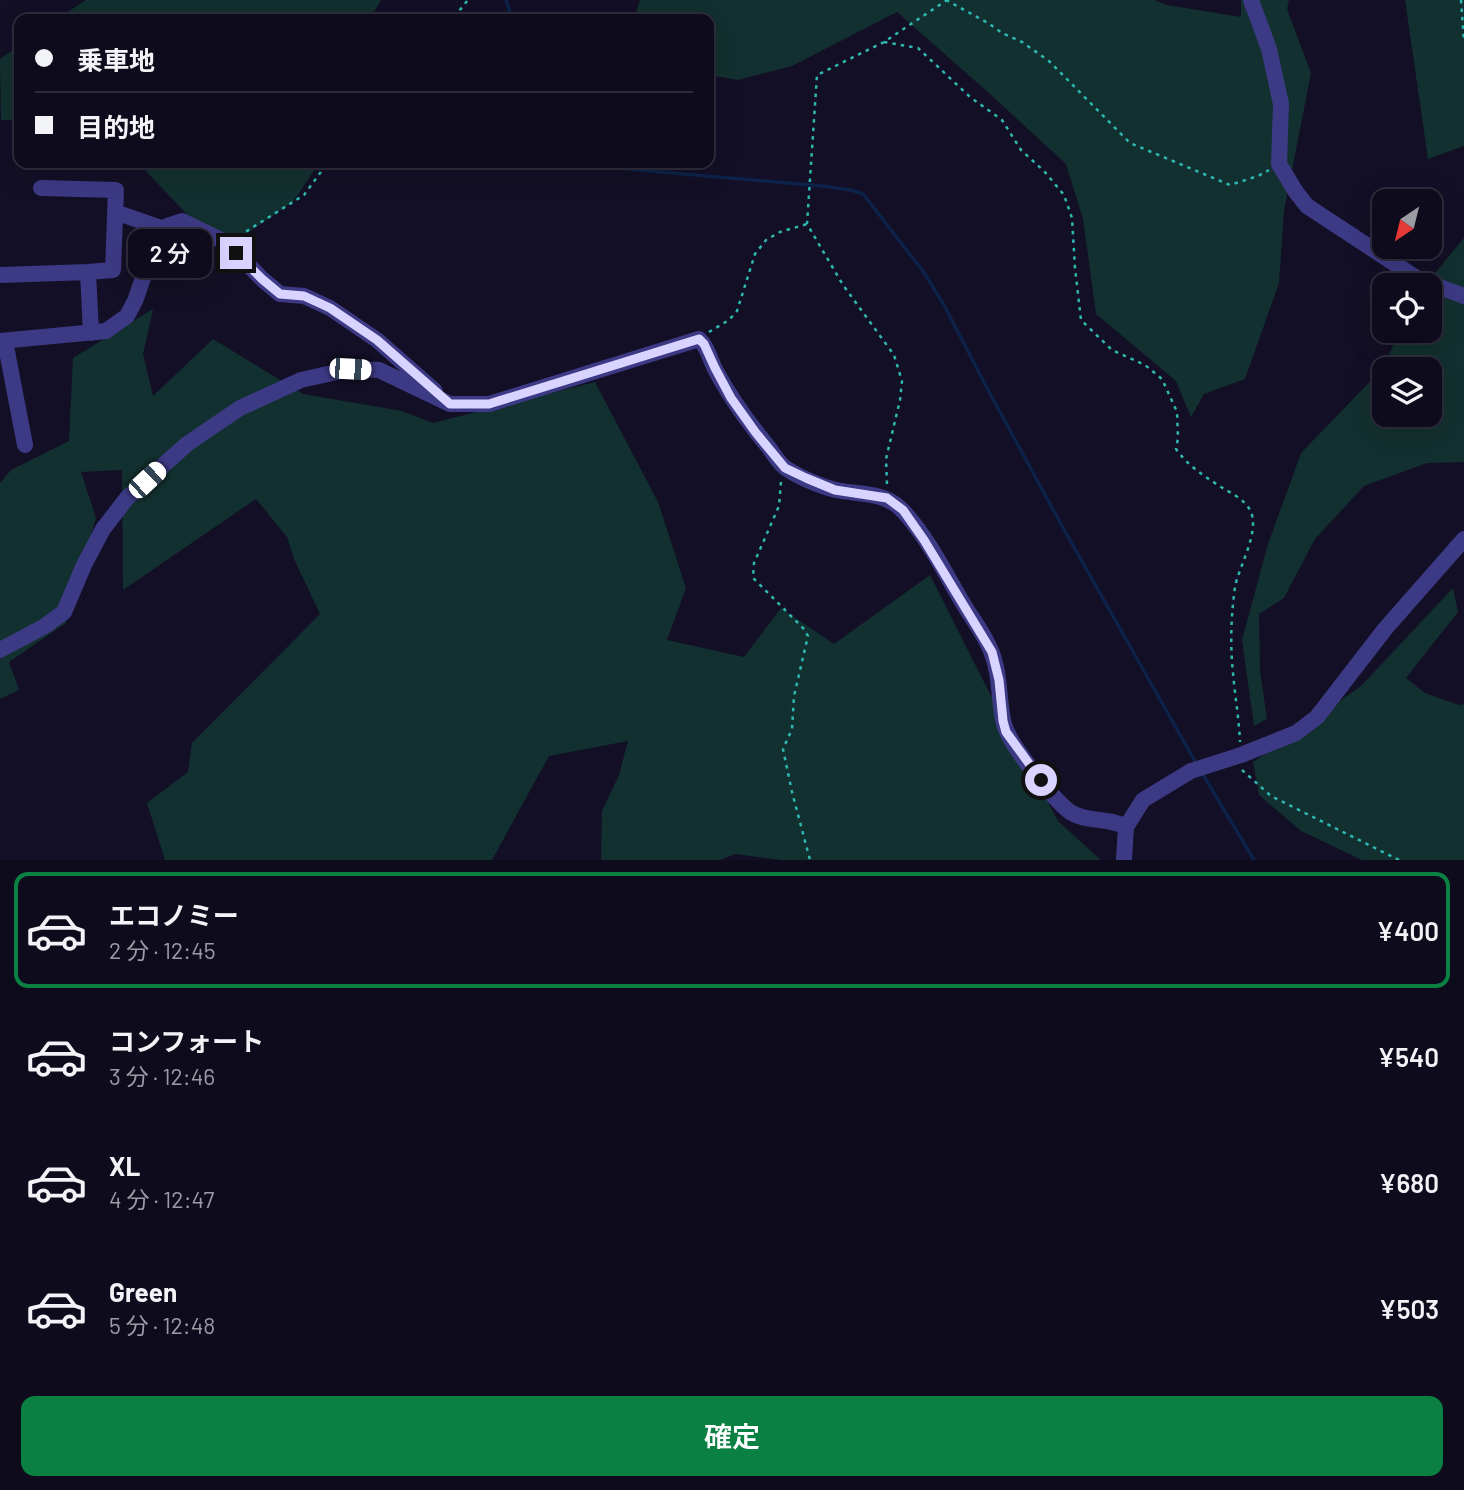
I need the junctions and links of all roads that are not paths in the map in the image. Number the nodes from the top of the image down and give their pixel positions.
1 (1251, 0) edge
2 (41, 188) dead end
3 (115, 212) junction
4 (164, 229) junction
5 (88, 272) junction
6 (0, 275) edge
7 (1464, 296) edge
8 (91, 334) junction
9 (2, 341) edge
10 (450, 404) junction
11 (26, 445) dead end
12 (1464, 540) edge
13 (0, 650) edge
14 (1126, 827) junction
15 (1124, 860) edge

1 - 7 street
2 - 3 street
3 - 4 street
3 - 5 street
4 - 8 street
4 - 10 street
5 - 6 street
5 - 8 street
8 - 9 street
9 - 11 street
10 - 13 street
10 - 14 street
12 - 14 street
14 - 15 street

